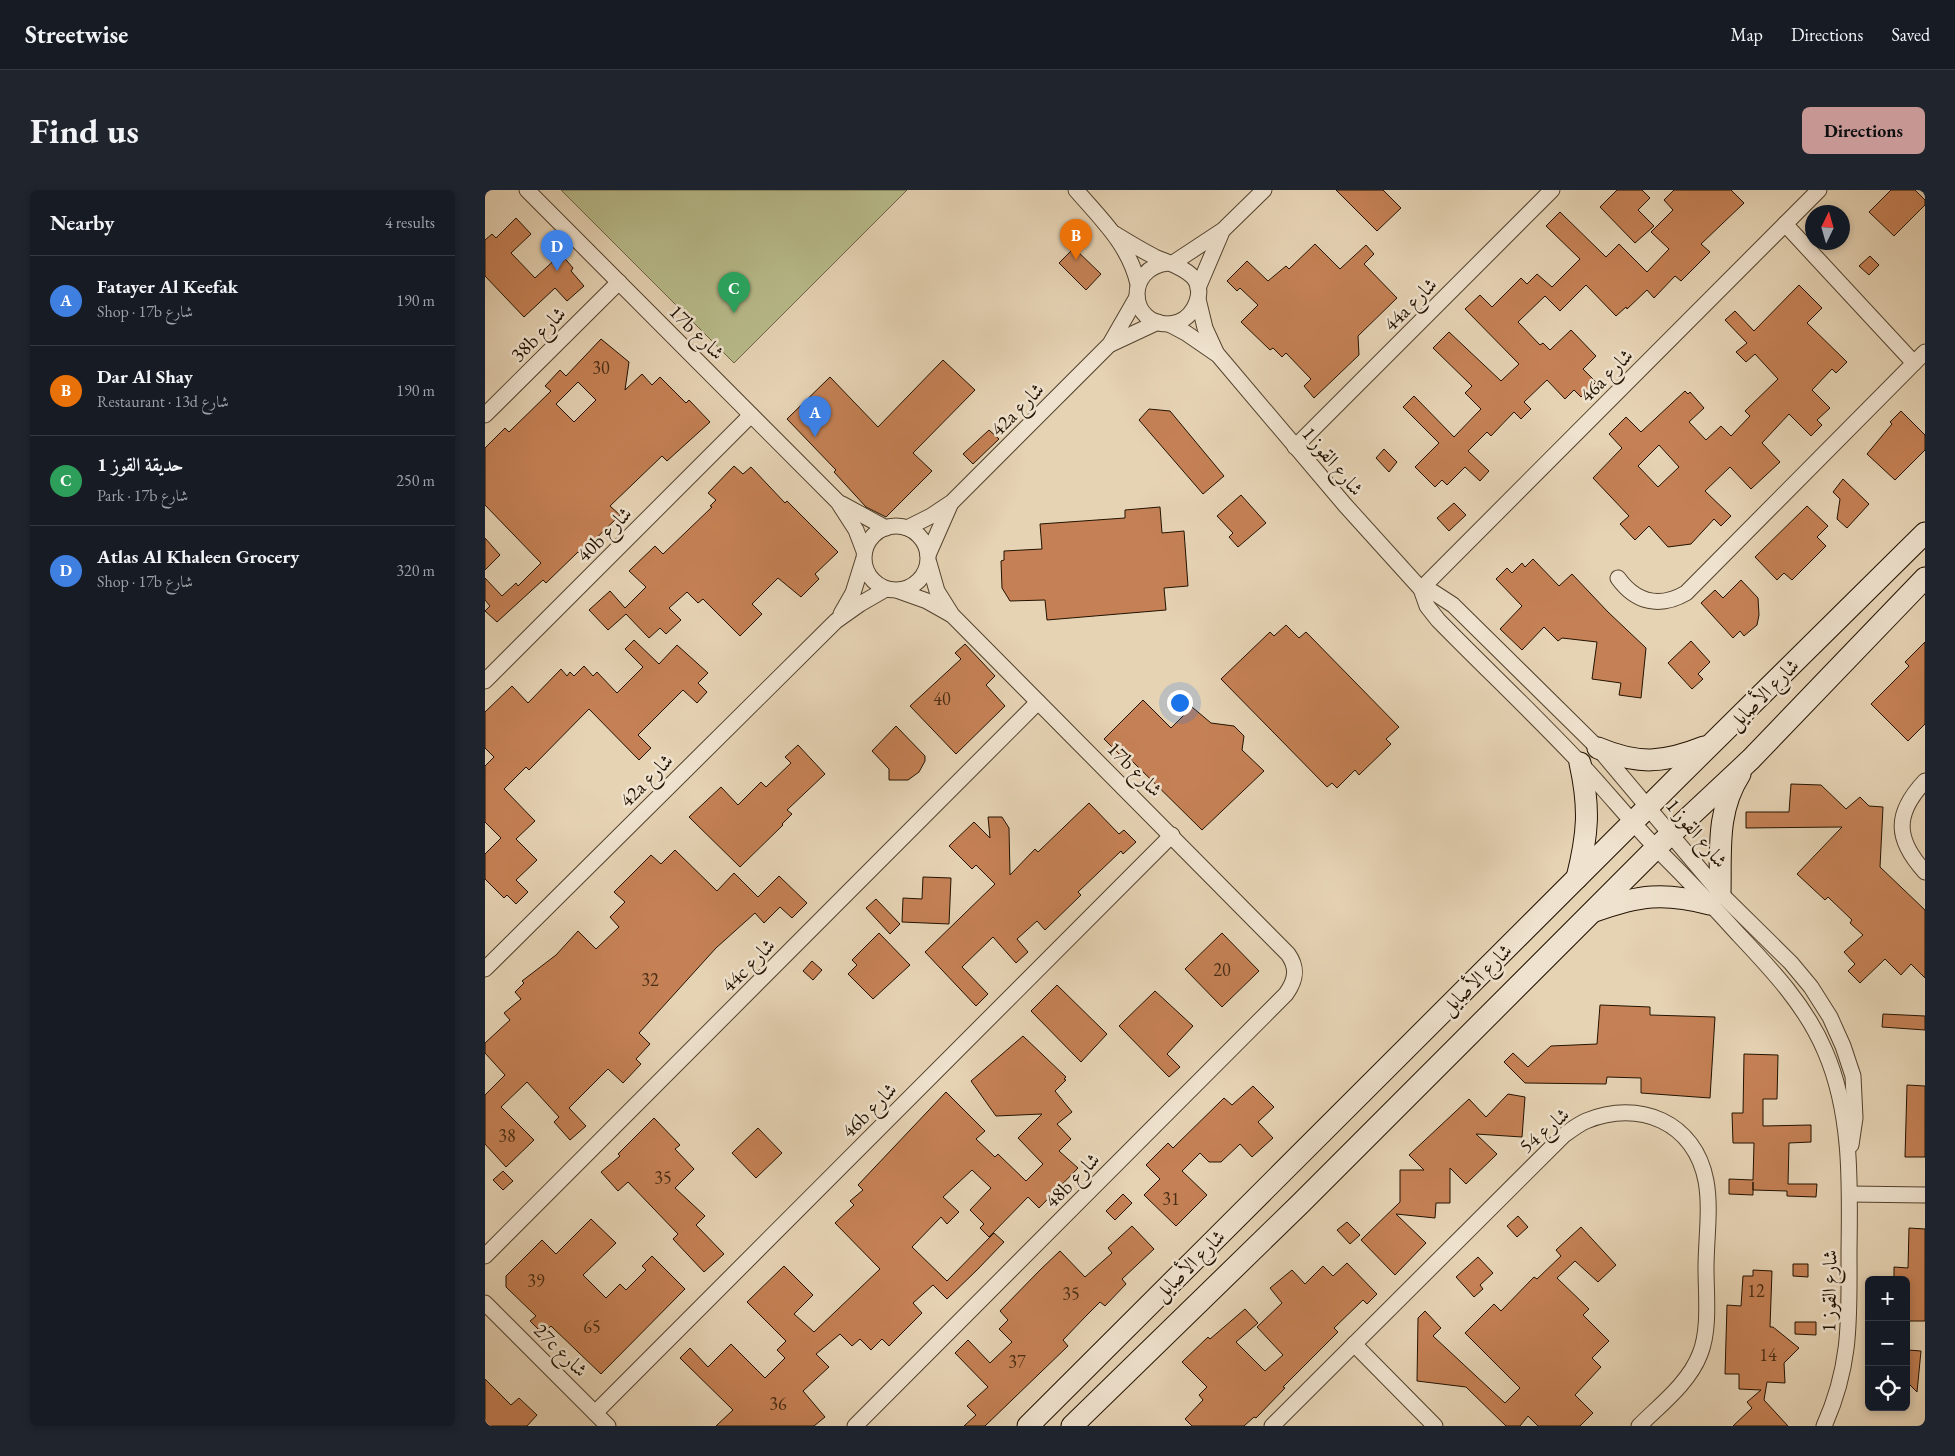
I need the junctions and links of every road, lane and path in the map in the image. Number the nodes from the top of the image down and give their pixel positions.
1 (527, 190) edge
2 (1076, 190) edge
3 (1264, 190) edge
4 (1552, 190) edge
5 (1819, 190) edge
6 (1785, 224) junction
7 (1223, 230) junction
8 (1115, 234) junction
9 (1171, 263) junction
10 (619, 282) junction
11 (1137, 291) junction
12 (1198, 294) junction
13 (1163, 323) junction
14 (1110, 344) junction
15 (1925, 352) edge
16 (1218, 356) junction
17 (1914, 363) junction
18 (485, 415) edge
19 (751, 415) junction
20 (1295, 446) junction
21 (838, 502) junction
22 (951, 502) junction
23 (886, 528) junction
24 (907, 528) junction
25 (1925, 533) edge
26 (864, 556) junction
27 (928, 559) junction
28 (1618, 578) dead end
29 (1925, 578) edge
30 (1421, 589) junction
31 (893, 590) junction
32 (952, 615) junction
33 (836, 621) junction
34 (485, 681) edge
35 (1039, 702) junction
36 (1713, 743) junction
37 (1598, 748) junction
38 (1751, 759) junction
39 (1580, 763) junction
40 (1925, 781) edge
41 (1648, 806) junction
42 (1633, 822) junction
43 (1672, 833) junction
44 (1172, 835) junction
45 (1656, 848) junction
46 (1925, 872) edge
47 (1577, 878) junction
48 (1715, 898) junction
49 (1590, 913) junction
50 (1288, 954) joint
51 (485, 969) edge
52 (1850, 1194) junction
53 (1925, 1195) edge
54 (485, 1256) edge
55 (485, 1302) edge
56 (1354, 1344) junction
57 (595, 1413) junction
58 (608, 1426) edge
59 (855, 1426) edge
60 (1028, 1426) edge
61 (1073, 1426) edge
62 (1272, 1426) edge
63 (1435, 1426) edge
64 (1639, 1426) edge
65 (1824, 1426) edge

1 - 10 street, 17b شارع
2 - 8 street
3 - 7 street
4 - 20 street, 44a شارع
5 - 6 street, 46a شارع
6 - 17 street
6 - 30 street, 46a شارع
7 - 9 street
7 - 12 street
8 - 9 street
8 - 11 street
9 - 11 street
9 - 12 street
10 - 18 street, 38b شارع
10 - 19 street, 17b شارع
11 - 13 street
11 - 14 street, 42a شارع
12 - 13 street
12 - 16 street, شارع القوز 1
13 - 14 street, 42a شارع
13 - 16 street, شارع القوز 1
14 - 22 street, 42a شارع
15 - 17 street
16 - 20 street, شارع القوز 1
17 - 28 street
19 - 21 street, 17b شارع
19 - 34 street, 40b شارع
20 - 30 street, شارع القوز 1
21 - 23 street, 17b شارع
21 - 26 street, 17b شارع
22 - 24 street, 42a شارع
22 - 27 street, 42a شارع
23 - 24 street
23 - 26 street
24 - 27 street
25 - 36 main road, شارع الأصايل
26 - 31 street
26 - 33 street, 42a شارع
27 - 31 street
27 - 32 street, 17b شارع
29 - 38 main road, شارع الأصايل
30 - 37 street, شارع القوز 1
30 - 39 street, شارع القوز 1
31 - 32 street, 17b شارع
31 - 33 street, 42a شارع
32 - 35 street, 17b شارع
33 - 51 street, 42a شارع
35 - 44 street, 17b شارع
35 - 54 street, 44c شارع
36 - 37 main road
36 - 41 main road, شارع الأصايل
37 - 41 street, شارع القوز 1
38 - 43 main road, شارع الأصايل
38 - 48 main road
39 - 42 street, شارع القوز 1
39 - 47 main road
40 - 46 street
41 - 42 main road, شارع الأصايل
41 - 43 street, شارع القوز 1
42 - 45 street, شارع القوز 1
42 - 47 main road, شارع الأصايل
43 - 45 main road, شارع الأصايل
43 - 48 street, شارع القوز 1
44 - 50 street, 17b شارع
44 - 57 street, 46b شارع
45 - 48 street, شارع القوز 1
45 - 49 main road, شارع الأصايل
47 - 60 main road, شارع الأصايل
48 - 49 main road
48 - 52 street, شارع القوز 1
49 - 61 main road, شارع الأصايل
50 - 59 street, 48b شارع
52 - 53 street
52 - 65 street, شارع القوز 1
55 - 57 street, 27c شارع
56 - 62 street, شارع 54
56 - 63 street
56 - 64 street, شارع 54
57 - 58 street, 27c شارع

